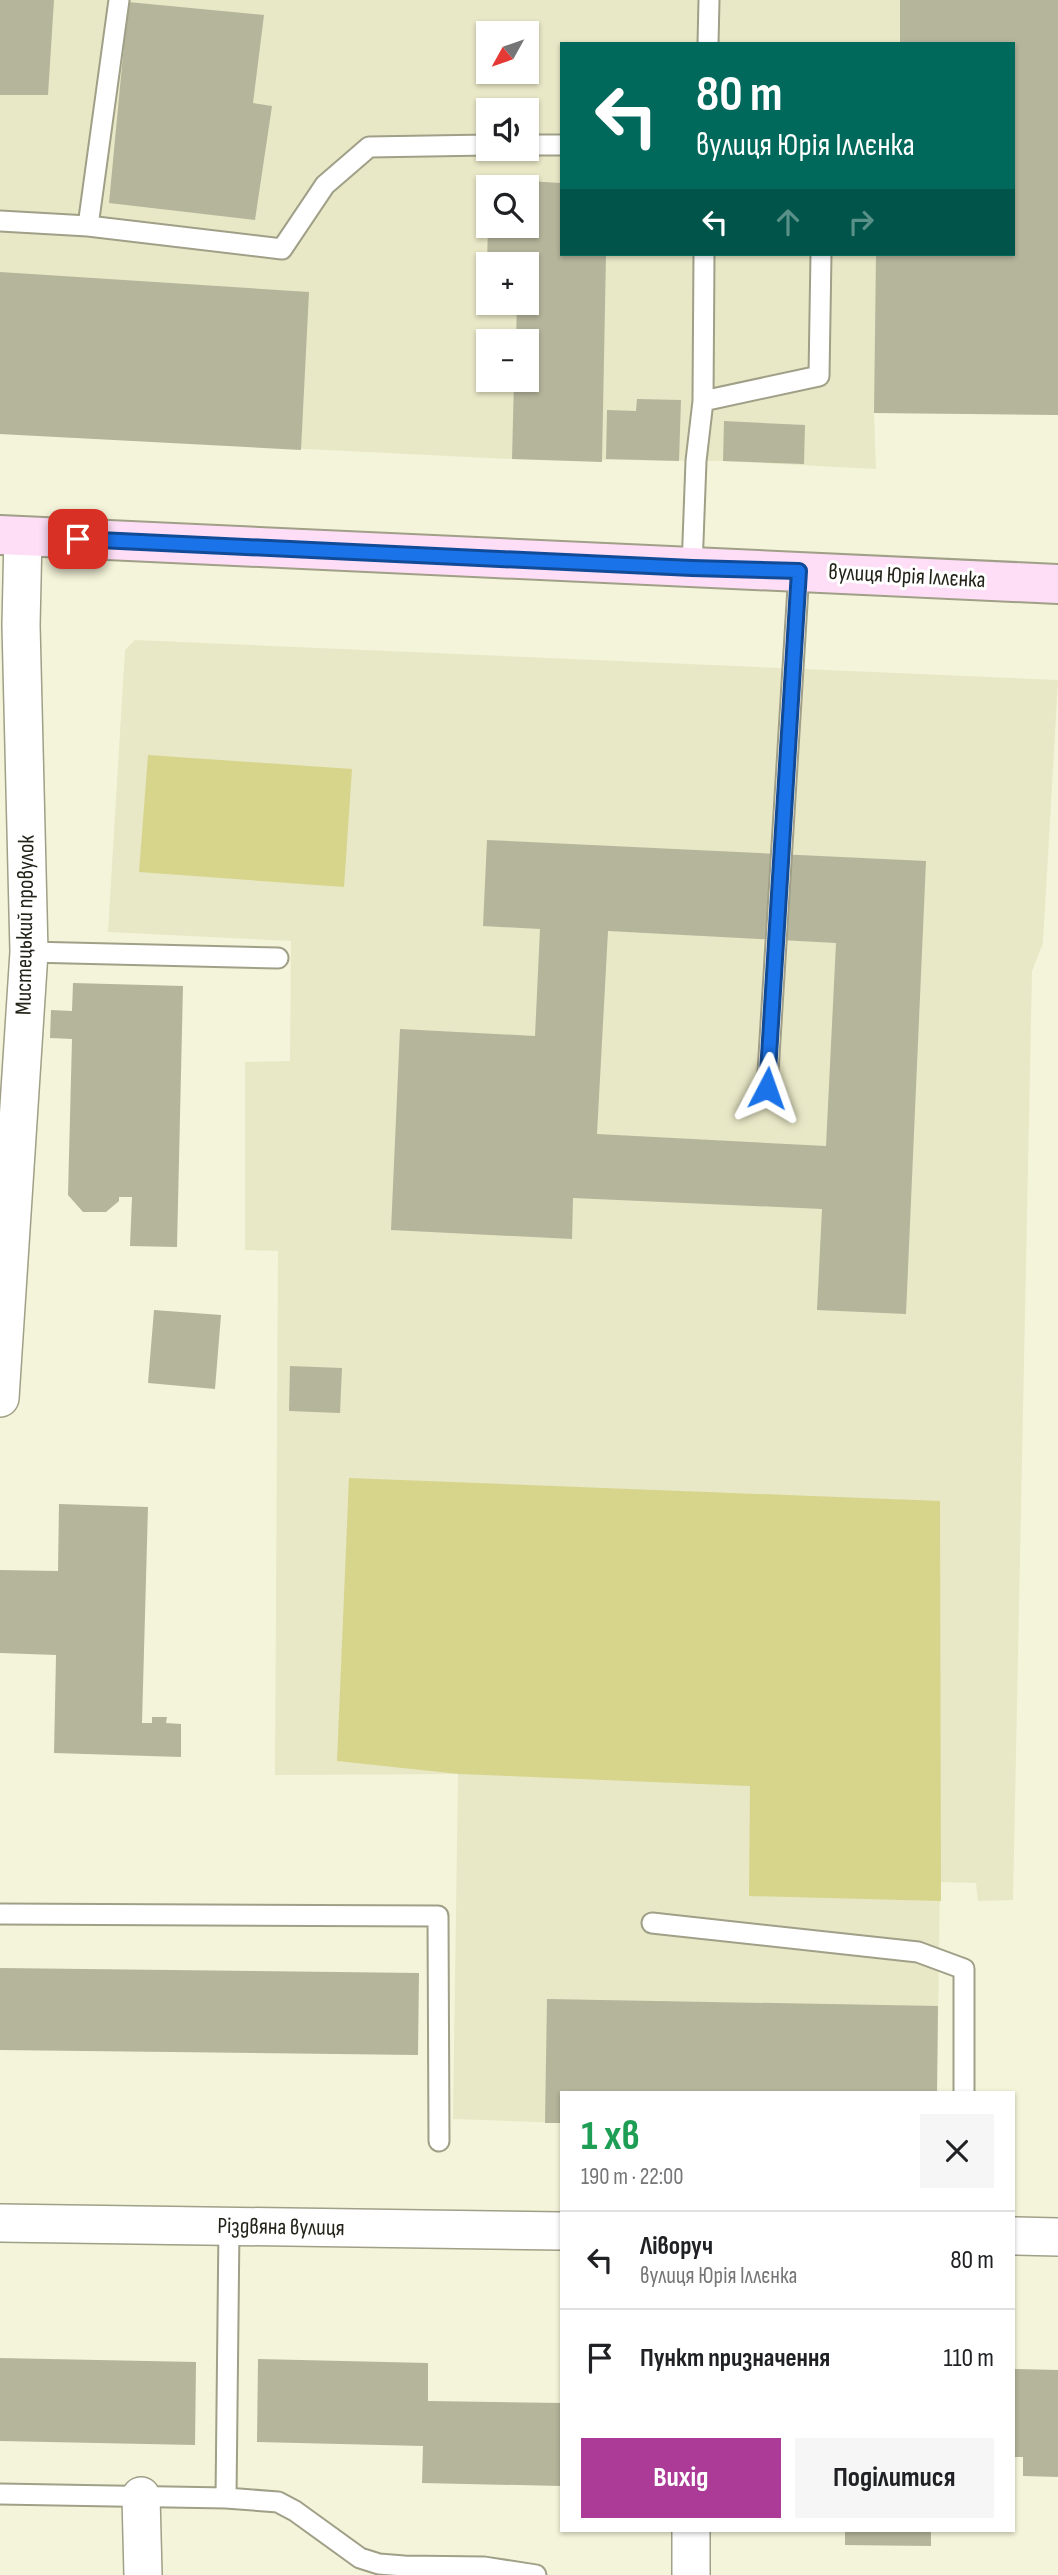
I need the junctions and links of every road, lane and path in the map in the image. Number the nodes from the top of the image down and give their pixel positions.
1 (119, 0) edge
2 (709, 0) edge
3 (708, 42) edge
4 (476, 145) edge
5 (539, 145) edge
6 (560, 145) edge
7 (0, 221) edge
8 (88, 226) junction
9 (704, 256) edge
10 (821, 256) edge
11 (703, 401) junction
12 (11, 536) edge
13 (692, 568) junction
14 (799, 571) junction
15 (1058, 584) edge
16 (29, 952) junction
17 (278, 958) dead end
18 (767, 1088) dead end
19 (0, 1398) edge
20 (0, 1914) edge
21 (652, 1923) dead end
22 (964, 2091) edge
23 (439, 2141) dead end
24 (0, 2223) edge
25 (229, 2227) junction
26 (560, 2231) edge
27 (1015, 2236) edge
28 (1058, 2237) edge
29 (0, 2494) edge
30 (141, 2496) junction
31 (226, 2498) junction
32 (691, 2532) edge
33 (404, 2571) edge
34 (143, 2575) edge
35 (536, 2575) edge
36 (691, 2575) edge

1 - 8 lane
2 - 3 lane
4 - 8 lane
5 - 6 lane
7 - 8 lane
9 - 11 lane
10 - 11 lane
11 - 13 lane
12 - 13 street, вулиця Юрія Іллєнка
12 - 16 street, Мистецький провулок
13 - 14 street, вулиця Юрія Іллєнка
14 - 15 street, вулиця Юрія Іллєнка
14 - 18 lane
16 - 17 lane
16 - 19 street, Мистецький провулок
20 - 23 lane
21 - 22 lane
24 - 25 street, Різдвяна вулиця
25 - 26 street, Різдвяна вулиця
25 - 31 lane
27 - 28 street
29 - 30 lane
30 - 31 lane
30 - 34 street
31 - 33 lane
32 - 36 street
33 - 35 lane

